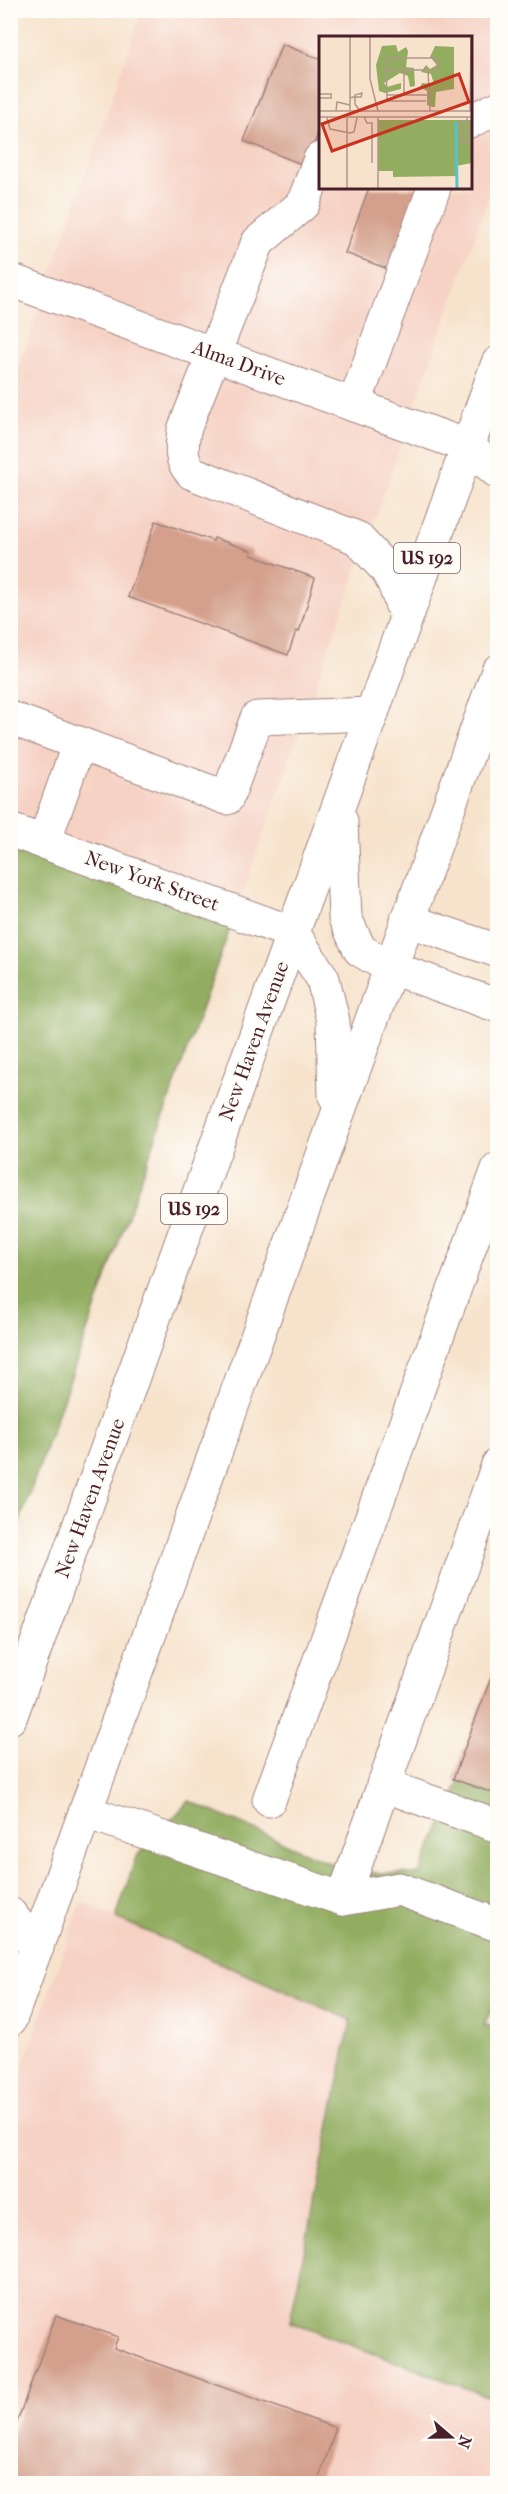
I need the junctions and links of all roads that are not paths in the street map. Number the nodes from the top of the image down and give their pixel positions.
1 (498, 108) edge
2 (472, 121) edge
3 (319, 164) edge
4 (434, 189) edge
5 (10, 280) edge
6 (215, 354) junction
7 (498, 363) edge
8 (354, 405) junction
9 (467, 446) junction
10 (498, 472) edge
11 (406, 617) junction
12 (496, 679) edge
13 (372, 714) junction
14 (10, 718) edge
15 (79, 743) junction
16 (340, 804) junction
17 (10, 830) edge
18 (44, 842) junction
19 (407, 920) junction
20 (293, 933) junction
21 (498, 951) edge
22 (389, 967) junction
23 (498, 1006) edge
24 (336, 1113) junction
25 (498, 1169) edge
26 (495, 1482) edge
27 (10, 1718) edge
28 (383, 1785) junction
29 (269, 1800) dead end
30 (86, 1812) junction
31 (498, 1826) edge
32 (343, 1899) junction
33 (10, 1914) edge
34 (498, 1925) edge
35 (37, 1948) junction
36 (10, 2020) edge

1 - 2 main road
3 - 6 main road
4 - 8 main road
5 - 6 main road, Alma Drive
6 - 8 main road, Alma Drive
6 - 11 main road
7 - 9 main road, New Haven Avenue / US 192
8 - 9 main road, Alma Drive
9 - 10 main road
9 - 11 main road, New Haven Avenue / US 192
11 - 13 main road, New Haven Avenue / US 192
12 - 19 main road
13 - 15 main road
13 - 16 main road, New Haven Avenue / US 192
14 - 15 main road
15 - 18 main road
16 - 20 main road, New Haven Avenue / US 192
16 - 22 main road
17 - 18 main road, New York Street
18 - 20 main road, New York Street
19 - 21 main road
19 - 22 main road
20 - 24 main road
20 - 27 main road, New Haven Avenue / US 192
22 - 23 main road
22 - 24 main road
24 - 30 main road
25 - 29 main road
26 - 28 main road
28 - 31 main road
28 - 32 main road
30 - 32 main road
30 - 35 main road
32 - 34 main road
33 - 35 main road
35 - 36 main road

